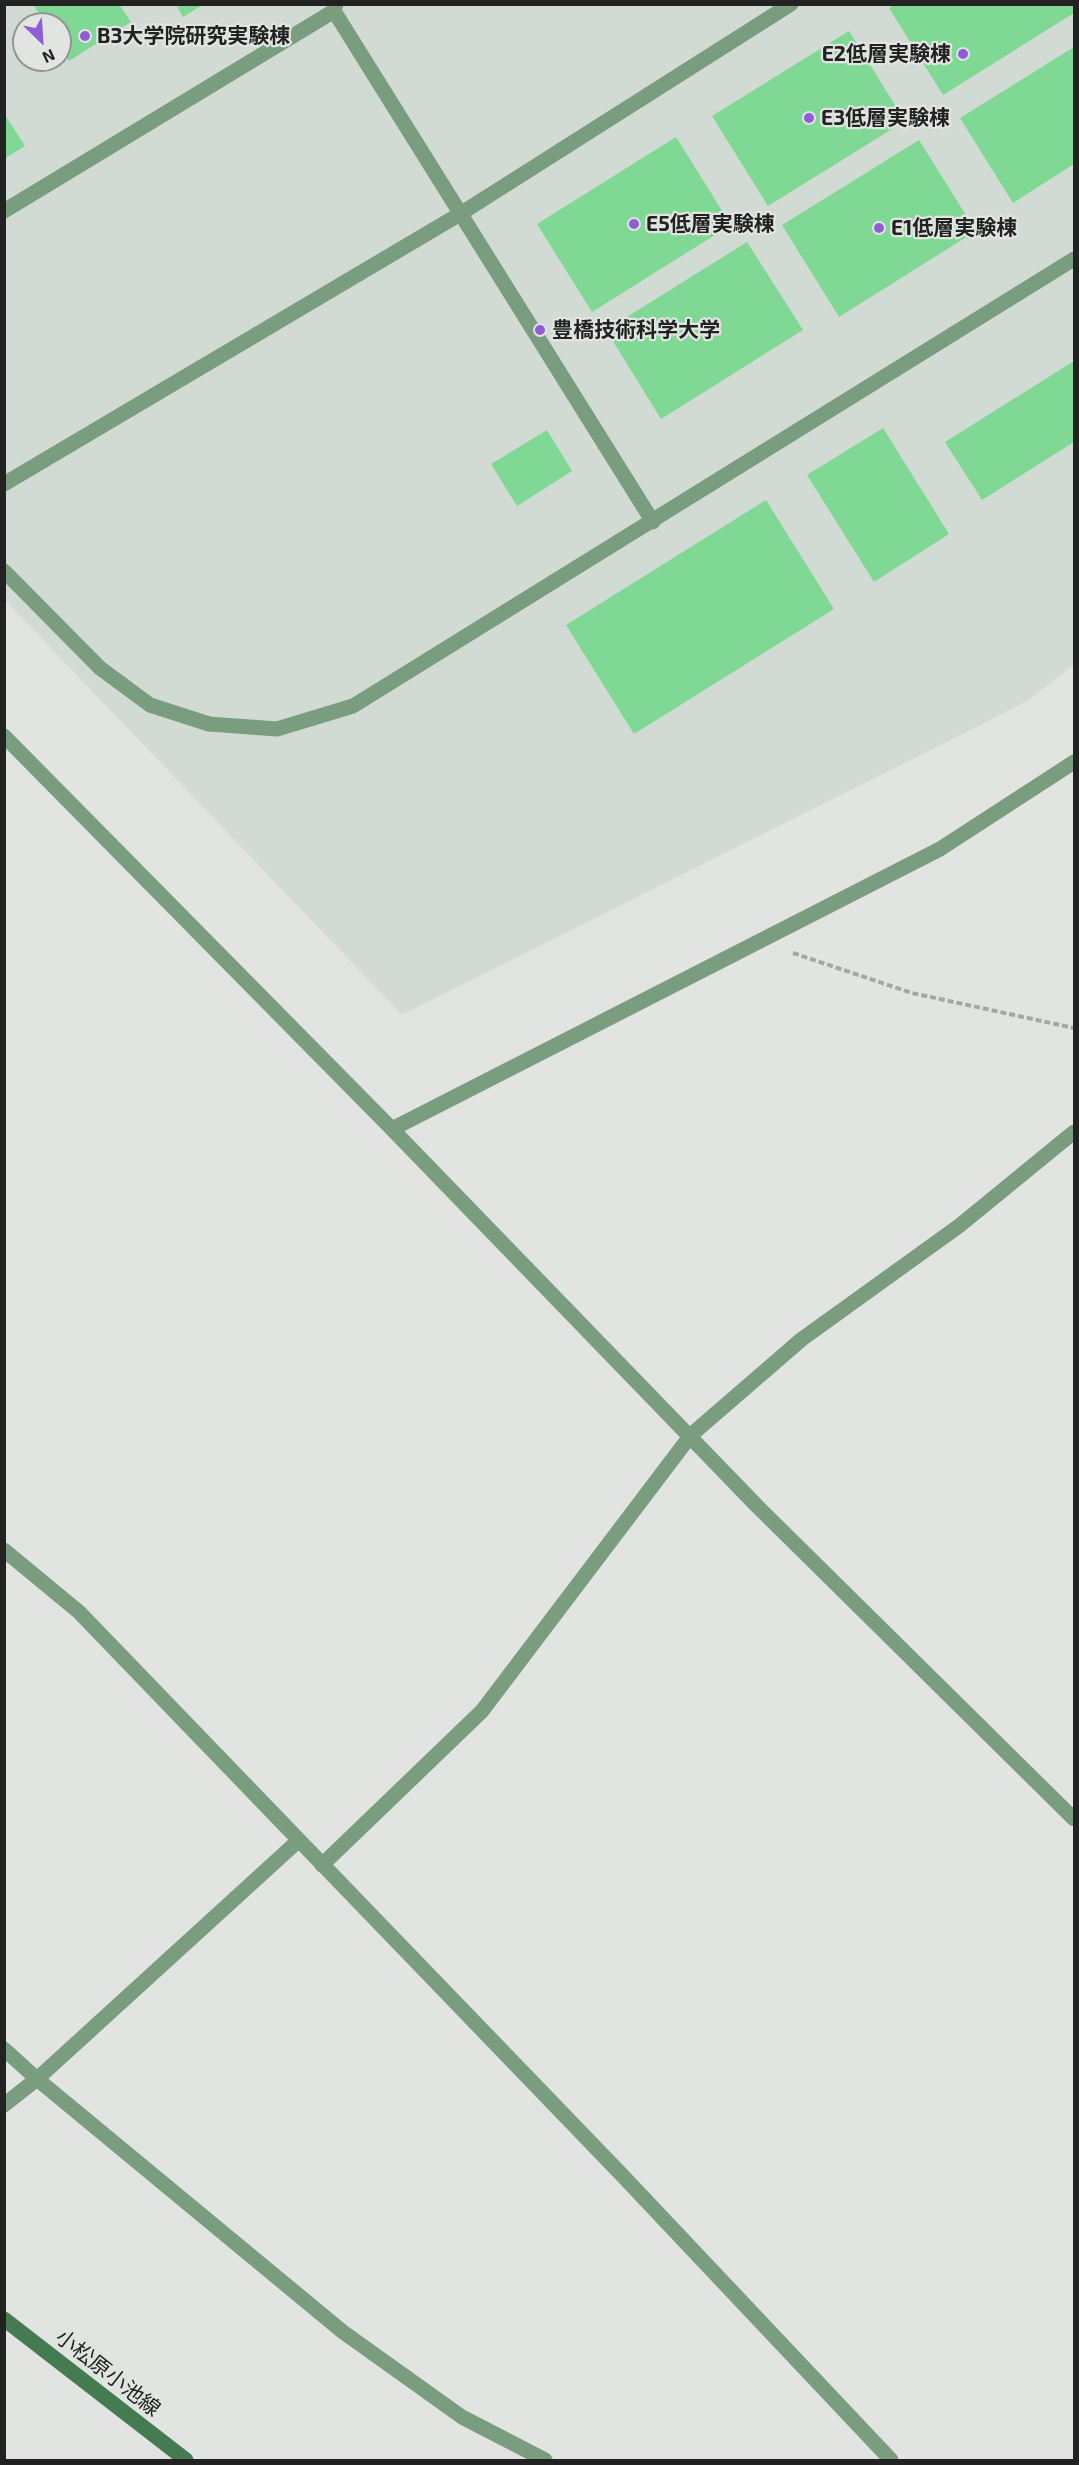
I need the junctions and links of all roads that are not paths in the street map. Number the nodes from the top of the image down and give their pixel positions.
1 (790, 4) edge
2 (335, 8) edge
3 (4, 211) edge
4 (460, 214) junction
5 (1074, 259) edge
6 (4, 484) edge
7 (653, 522) junction
8 (4, 571) edge
9 (4, 736) edge
10 (1074, 762) edge
11 (392, 1129) junction
12 (1074, 1132) edge
13 (691, 1435) junction
14 (4, 1550) edge
15 (1074, 1819) edge
16 (298, 1841) junction
17 (322, 1865) junction
18 (4, 2049) edge
19 (37, 2079) junction
20 (4, 2105) edge
21 (4, 2319) edge
22 (186, 2460) edge
23 (545, 2460) edge
24 (891, 2460) edge

1 - 4 street
2 - 3 street
2 - 4 street
4 - 6 street
4 - 7 street
5 - 7 street
7 - 8 street
9 - 11 street
10 - 11 street
11 - 13 street
12 - 13 street
13 - 15 street
13 - 17 street
14 - 16 street
16 - 17 street
16 - 19 street
17 - 24 street
18 - 19 street
19 - 20 street
19 - 23 street
21 - 22 main road, 小松原小池線

